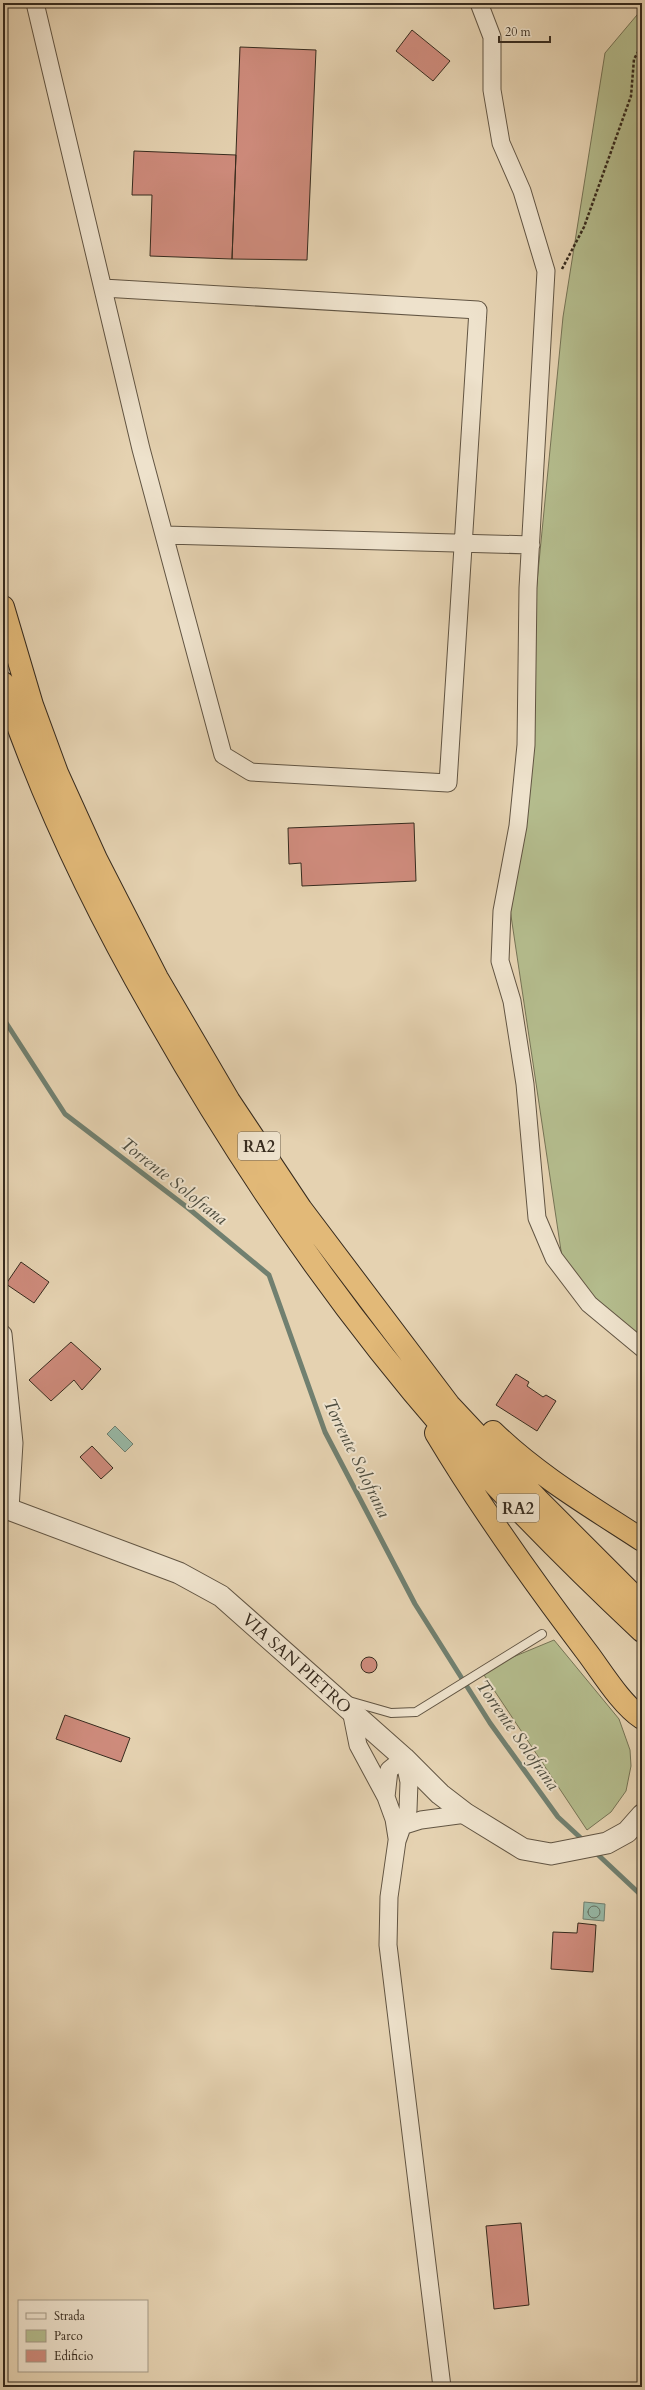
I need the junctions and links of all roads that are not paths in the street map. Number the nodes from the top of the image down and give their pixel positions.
1 (35, 3) edge
2 (479, 3) edge
3 (103, 288) junction
4 (165, 535) junction
5 (464, 544) junction
6 (531, 545) junction
7 (3, 607) edge
8 (3, 683) edge
9 (3, 1334) edge
10 (396, 1336) junction
11 (642, 1348) edge
12 (402, 1377) junction
13 (6, 1508) edge
14 (642, 1540) edge
15 (642, 1604) edge
16 (642, 1631) edge
17 (542, 1634) dead end
18 (335, 1697) junction
19 (351, 1710) junction
20 (641, 1721) edge
21 (404, 1758) junction
22 (386, 1797) junction
23 (466, 1814) junction
24 (640, 1819) edge
25 (400, 1833) junction
26 (442, 2387) edge

1 - 3 street
2 - 6 street
3 - 4 street
3 - 5 street
4 - 5 street
4 - 5 street
5 - 6 street
6 - 11 street
7 - 10 highway, RA2
8 - 12 highway, RA2
9 - 13 street
10 - 14 highway
10 - 15 highway, RA2
12 - 16 highway, RA2
12 - 20 highway
13 - 18 street, VIA SAN PIETRO
17 - 18 lane
18 - 19 street, VIA SAN PIETRO
19 - 21 street, VIA SAN PIETRO
19 - 22 street
21 - 22 street
21 - 23 street, VIA SAN PIETRO
21 - 25 street
22 - 25 street
23 - 24 street, VIA SAN PIETRO
23 - 25 street
25 - 26 street

